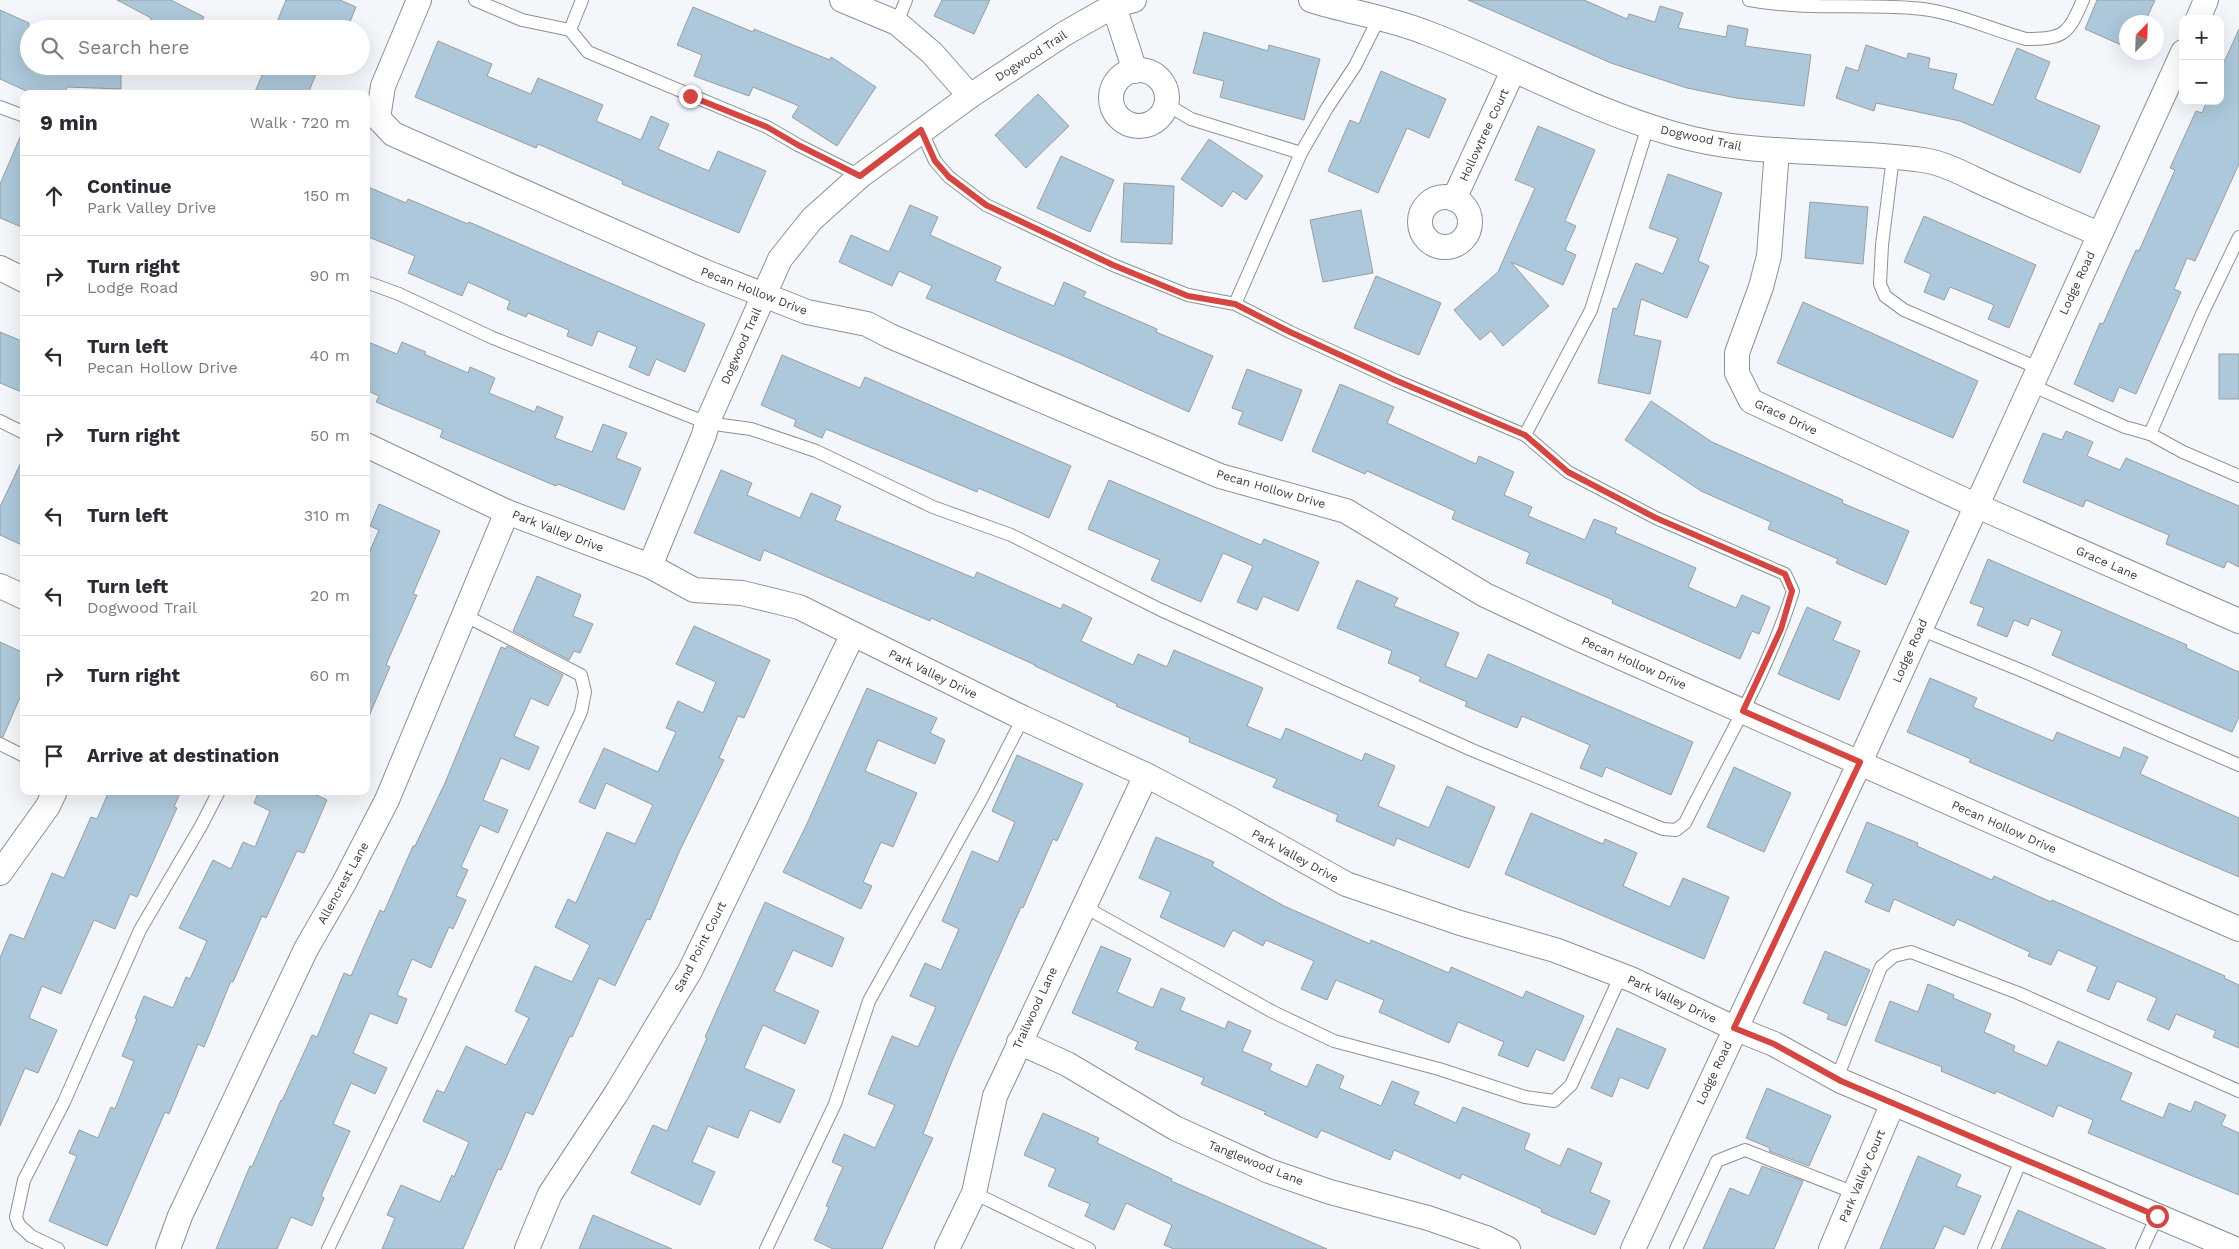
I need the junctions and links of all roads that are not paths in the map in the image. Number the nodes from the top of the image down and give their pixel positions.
1 (419, 0) edge
2 (475, 0) edge
3 (582, 0) edge
4 (842, 0) edge
5 (906, 0) edge
6 (1311, 0) edge
7 (1749, 0) edge
8 (2083, 0) edge
9 (2206, 0) edge
10 (1120, 2) edge
11 (2200, 15) edge
12 (1379, 18) junction
13 (897, 23) junction
14 (570, 30) junction
15 (2179, 60) edge
16 (1135, 70) junction
17 (1513, 71) junction
18 (970, 96) junction
19 (1166, 104) junction
20 (0, 106) edge
21 (20, 114) edge
22 (1648, 126) junction
23 (921, 130) junction
24 (1778, 150) junction
25 (1301, 153) junction
26 (1893, 157) junction
27 (860, 176) junction
28 (1454, 199) dead end
29 (2100, 234) junction
30 (2239, 237) edge
31 (0, 268) edge
32 (20, 278) edge
33 (370, 283) edge
34 (764, 295) junction
35 (1235, 304) junction
36 (2034, 376) junction
37 (0, 422) edge
38 (707, 423) junction
39 (20, 431) edge
40 (2150, 434) junction
41 (1525, 435) junction
42 (370, 450) edge
43 (2239, 476) edge
44 (1976, 505) junction
45 (507, 512) junction
46 (650, 566) junction
47 (0, 586) edge
48 (20, 595) edge
49 (464, 615) junction
50 (2239, 621) edge
51 (1920, 628) junction
52 (853, 634) junction
53 (1743, 711) junction
54 (1023, 718) junction
55 (0, 744) edge
56 (20, 754) edge
57 (1860, 762) junction
58 (2239, 765) edge
59 (1146, 775) junction
60 (53, 795) edge
61 (217, 795) edge
62 (0, 873) edge
63 (1083, 906) junction
64 (2239, 929) edge
65 (1622, 975) junction
66 (1734, 1028) junction
67 (1019, 1042) junction
68 (1837, 1078) junction
69 (2239, 1091) edge
70 (1893, 1103) junction
71 (2022, 1158) junction
72 (1855, 1193) junction
73 (974, 1194) junction
74 (2157, 1216) junction
75 (1504, 1248) edge
76 (58, 1249) edge
77 (168, 1249) edge
78 (328, 1249) edge
79 (528, 1249) edge
80 (766, 1249) edge
81 (947, 1249) edge
82 (1089, 1249) edge
83 (1633, 1249) edge
84 (1676, 1249) edge
85 (1831, 1249) edge
86 (1984, 1249) edge
87 (2142, 1249) edge
88 (2235, 1249) edge

1 - 34 street, Pecan Hollow Drive
2 - 14 lane
3 - 14 lane
4 - 13 street
5 - 13 lane
6 - 12 street, Dogwood Trail
7 - 8 lane
9 - 11 street
10 - 16 street
10 - 18 street, Dogwood Trail
12 - 17 street, Dogwood Trail
12 - 25 lane
13 - 18 street
14 - 27 lane
15 - 29 street, Lodge Road
16 - 19 street
16 - 19 street
17 - 22 street, Dogwood Trail
17 - 28 street, Hollowtree Court
18 - 23 street, Dogwood Trail
19 - 25 lane
20 - 21 lane
22 - 24 street, Dogwood Trail
22 - 41 lane
23 - 27 street, Dogwood Trail
23 - 35 lane
24 - 26 street, Dogwood Trail
24 - 44 street, Grace Drive
25 - 35 lane
26 - 29 street, Dogwood Trail
26 - 36 lane
27 - 34 street, Dogwood Trail
29 - 36 street, Lodge Road
30 - 40 lane
31 - 32 street
33 - 38 lane
34 - 38 street, Dogwood Trail
34 - 53 street, Pecan Hollow Drive
35 - 41 lane
36 - 40 lane
36 - 44 street, Lodge Road
37 - 39 lane
38 - 46 street, Dogwood Trail
38 - 53 lane
40 - 43 lane
41 - 53 lane
42 - 45 street, Park Valley Drive
44 - 50 street, Grace Lane
44 - 51 street, Lodge Road
45 - 46 street, Park Valley Drive
45 - 49 street, Allencrest Lane
46 - 52 street, Park Valley Drive
47 - 48 street
49 - 77 street, Allencrest Lane
49 - 78 lane
51 - 57 street, Lodge Road
51 - 58 lane
52 - 54 street, Park Valley Drive
52 - 79 street, Sand Point Court
53 - 57 street, Pecan Hollow Drive
54 - 59 street, Park Valley Drive
54 - 80 lane
55 - 56 lane
57 - 64 street, Pecan Hollow Drive
57 - 66 street, Lodge Road
59 - 63 street, Trailwood Lane
59 - 65 street, Park Valley Drive
60 - 62 street
61 - 76 lane
63 - 65 lane
63 - 67 street, Trailwood Lane
65 - 66 street, Park Valley Drive
66 - 68 street, Park Valley Drive
66 - 83 street, Lodge Road
67 - 73 street, Trailwood Lane
67 - 75 street, Tanglewood Lane
68 - 69 lane
68 - 70 street, Park Valley Drive
70 - 71 street, Park Valley Drive
70 - 72 street, Park Valley Court
71 - 74 street, Park Valley Drive
71 - 86 lane
72 - 84 lane
72 - 85 street, Park Valley Court
73 - 81 street, Trailwood Lane
73 - 82 lane
74 - 87 lane
74 - 88 street, Park Valley Drive

